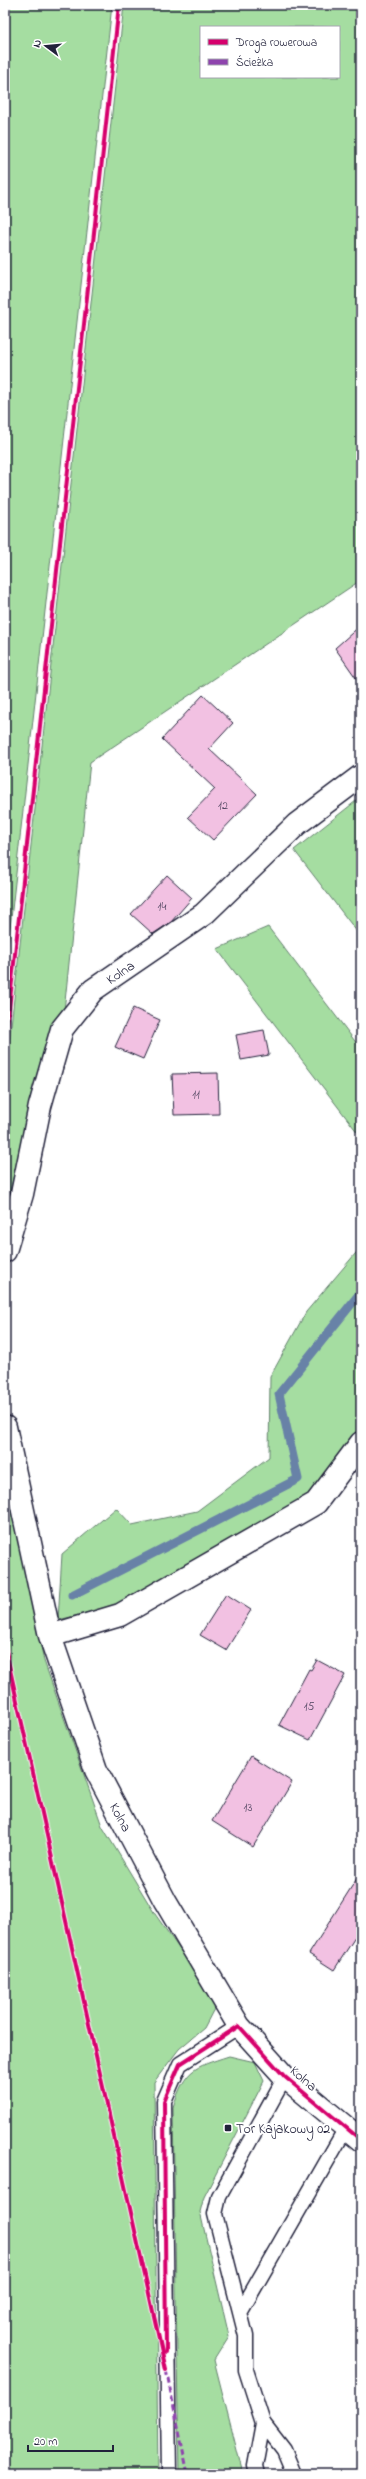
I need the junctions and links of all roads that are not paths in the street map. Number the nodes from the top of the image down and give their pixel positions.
1 (361, 776) edge
2 (5, 1251) edge
3 (5, 1427) edge
4 (361, 1443) edge
5 (50, 1636) junction
6 (239, 2026) junction
7 (285, 2077) junction
8 (353, 2134) edge
9 (241, 2311) junction
10 (263, 2423) junction
11 (168, 2474) edge
12 (257, 2474) edge
13 (294, 2474) edge

1 - 2 street, Kolna
3 - 5 street, Kolna
4 - 5 street
5 - 6 street, Kolna
6 - 7 street, Kolna
6 - 11 lane
7 - 8 street, Kolna
7 - 9 lane
8 - 9 lane
9 - 10 lane
10 - 12 lane
10 - 13 lane

